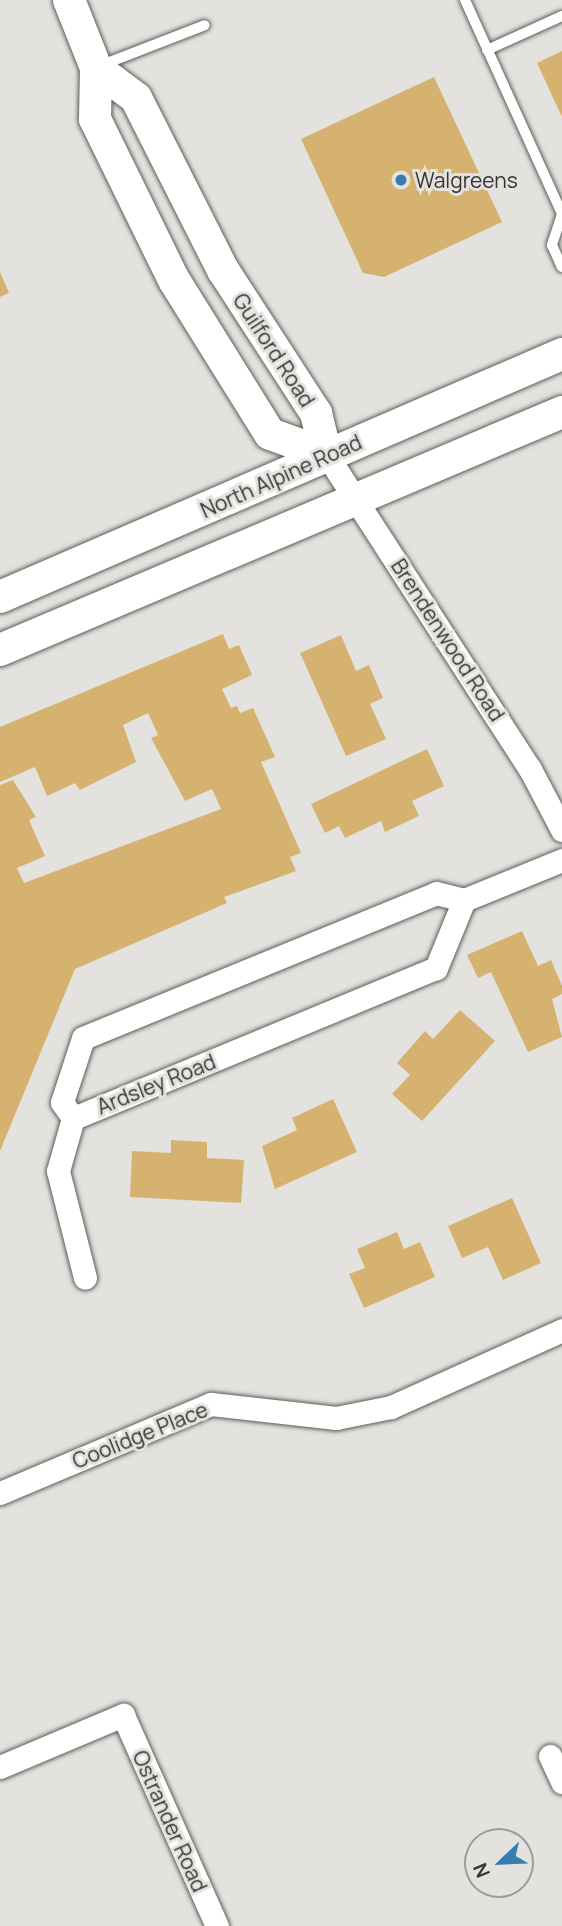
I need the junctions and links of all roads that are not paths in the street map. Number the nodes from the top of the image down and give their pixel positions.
1 (69, 0) edge
2 (465, 0) edge
3 (562, 16) edge
4 (205, 25) dead end
5 (487, 50) junction
6 (96, 68) junction
7 (557, 242) edge
8 (562, 267) edge
9 (562, 354) edge
10 (562, 412) edge
11 (326, 454) junction
12 (356, 499) junction
13 (0, 597) edge
14 (0, 650) edge
15 (562, 830) edge
16 (562, 860) edge
17 (464, 900) junction
18 (73, 1118) junction
19 (85, 1278) dead end
20 (562, 1330) edge
21 (0, 1493) edge
22 (550, 1756) dead end
23 (0, 1767) edge
24 (562, 1782) edge
25 (217, 1926) edge

1 - 6 main road, Guilford Road
2 - 5 lane
3 - 5 lane
4 - 6 lane
5 - 7 lane
6 - 11 main road, Guilford Road
6 - 11 main road, Guilford Road
7 - 8 lane
9 - 11 main road, North Alpine Road
10 - 12 main road
11 - 12 street, Brendenwood Road
11 - 13 main road, North Alpine Road
12 - 14 main road
12 - 15 street, Brendenwood Road
16 - 17 street
17 - 18 street, Ardsley Road
17 - 18 street, Ardsley Road
18 - 19 street
20 - 21 street, Coolidge Place
22 - 24 street
23 - 25 street, Ostrander Road

